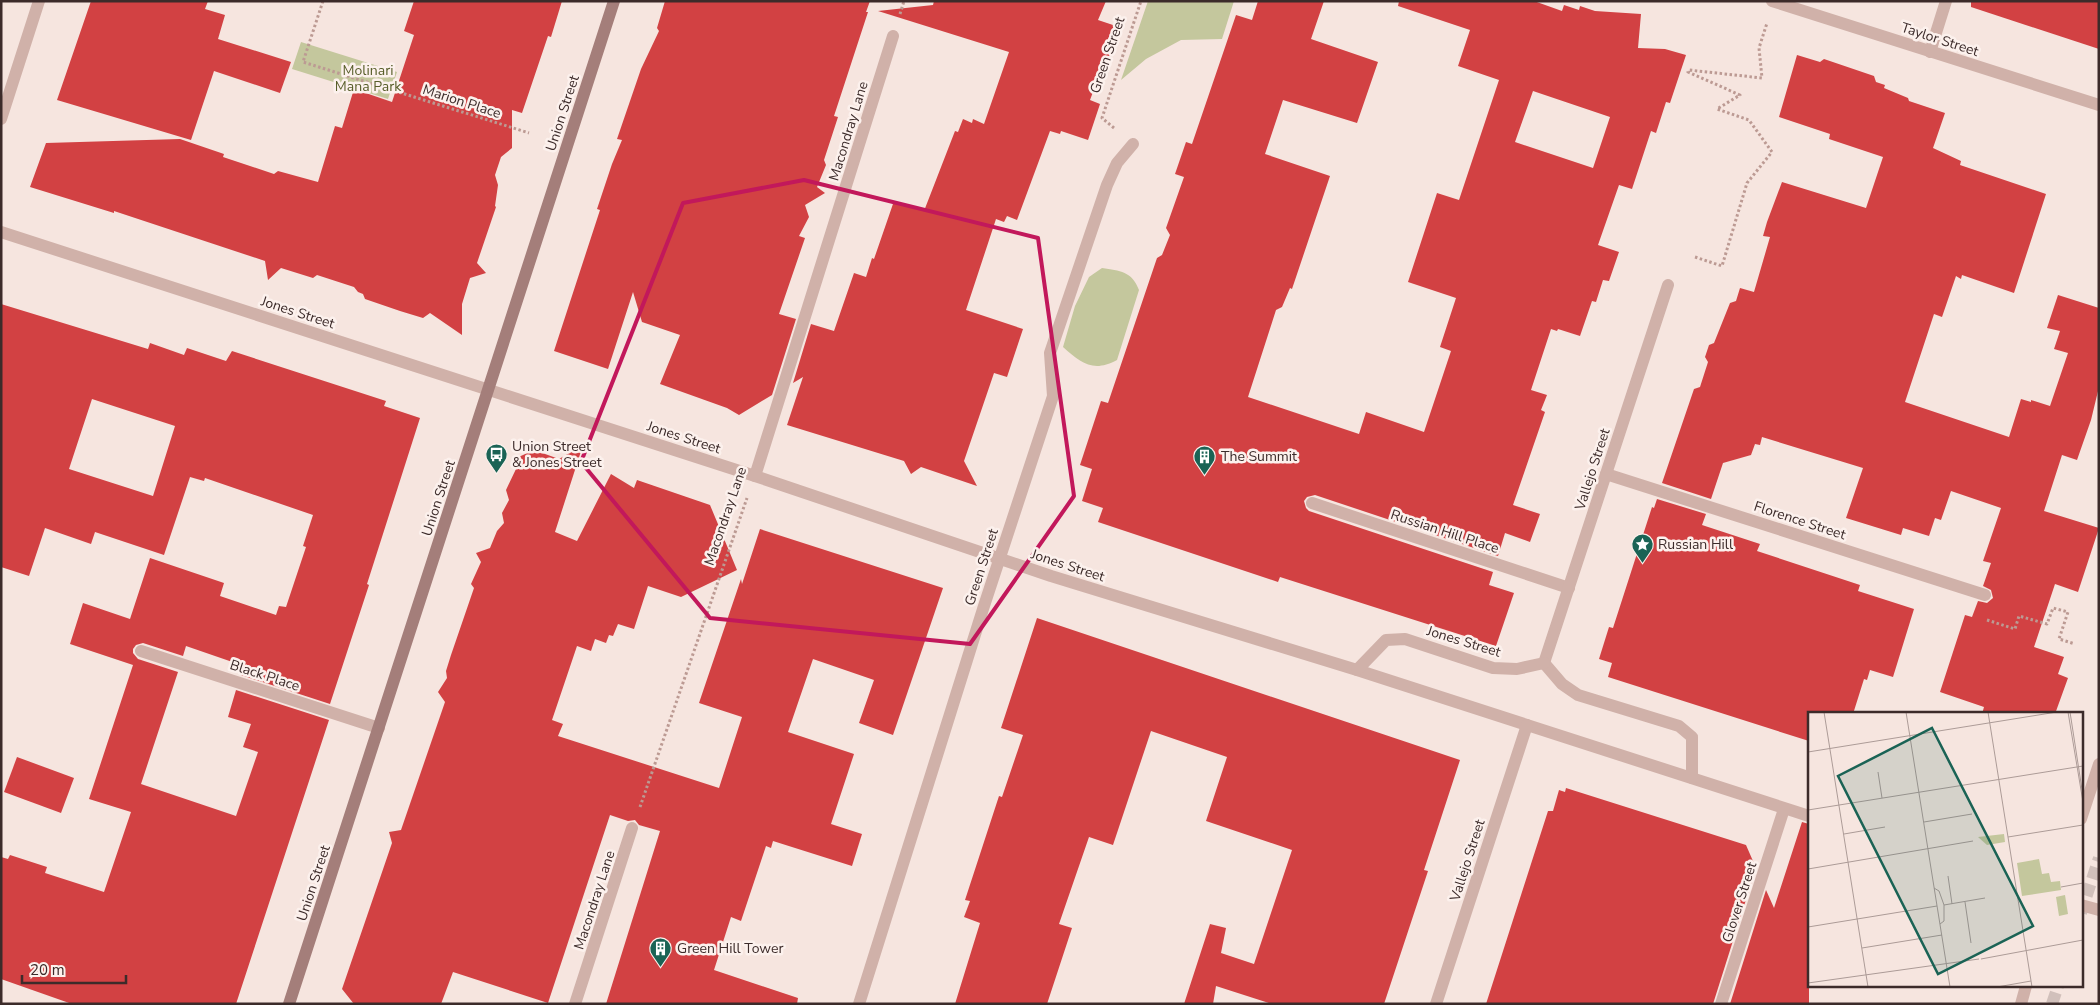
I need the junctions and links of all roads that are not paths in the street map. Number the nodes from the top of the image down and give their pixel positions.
1 (39, 1) edge
2 (614, 1) edge
3 (1772, 1) edge
4 (1946, 1) edge
5 (894, 36) dead end
6 (1930, 52) junction
7 (2099, 105) edge
8 (1, 119) edge
9 (1132, 144) dead end
10 (1, 232) edge
11 (1668, 285) dead end
12 (488, 389) junction
13 (1606, 474) junction
14 (755, 476) junction
15 (1312, 503) dead end
16 (1000, 559) junction
17 (1569, 588) junction
18 (1985, 595) dead end
19 (141, 651) dead end
20 (1544, 663) junction
21 (1357, 670) junction
22 (1527, 725) junction
23 (379, 728) junction
24 (2099, 764) edge
25 (1692, 778) junction
26 (1784, 808) junction
27 (1808, 816) edge
28 (2082, 816) edge
29 (632, 828) road end
30 (2082, 904) edge
31 (2099, 910) edge
32 (2025, 988) edge
33 (289, 1004) edge
34 (576, 1004) edge
35 (859, 1004) edge
36 (1436, 1004) edge
37 (1722, 1004) edge
38 (2021, 1004) edge

1 - 8 street
2 - 12 street, Union Street
3 - 6 street, Taylor Street
4 - 6 street
5 - 14 street, Macondray Lane
6 - 7 street, Taylor Street
9 - 16 street, Green Street
10 - 12 street, Jones Street
11 - 13 street, Vallejo Street
12 - 14 street, Jones Street
12 - 23 street, Union Street
13 - 17 street, Vallejo Street
13 - 18 street, Florence Street
14 - 16 street, Jones Street
15 - 17 street, Russian Hill Place
16 - 21 street, Jones Street
16 - 35 street, Green Street
17 - 20 street, Vallejo Street
19 - 23 street, Black Place
20 - 21 street, Jones Street
20 - 25 street
21 - 22 street, Jones Street
22 - 25 street, Jones Street
22 - 36 street, Vallejo Street
23 - 33 street, Union Street
24 - 28 street
25 - 26 street, Jones Street
26 - 27 street, Jones Street
26 - 37 street, Glover Street
29 - 34 street, Macondray Lane
30 - 31 street
32 - 38 street

